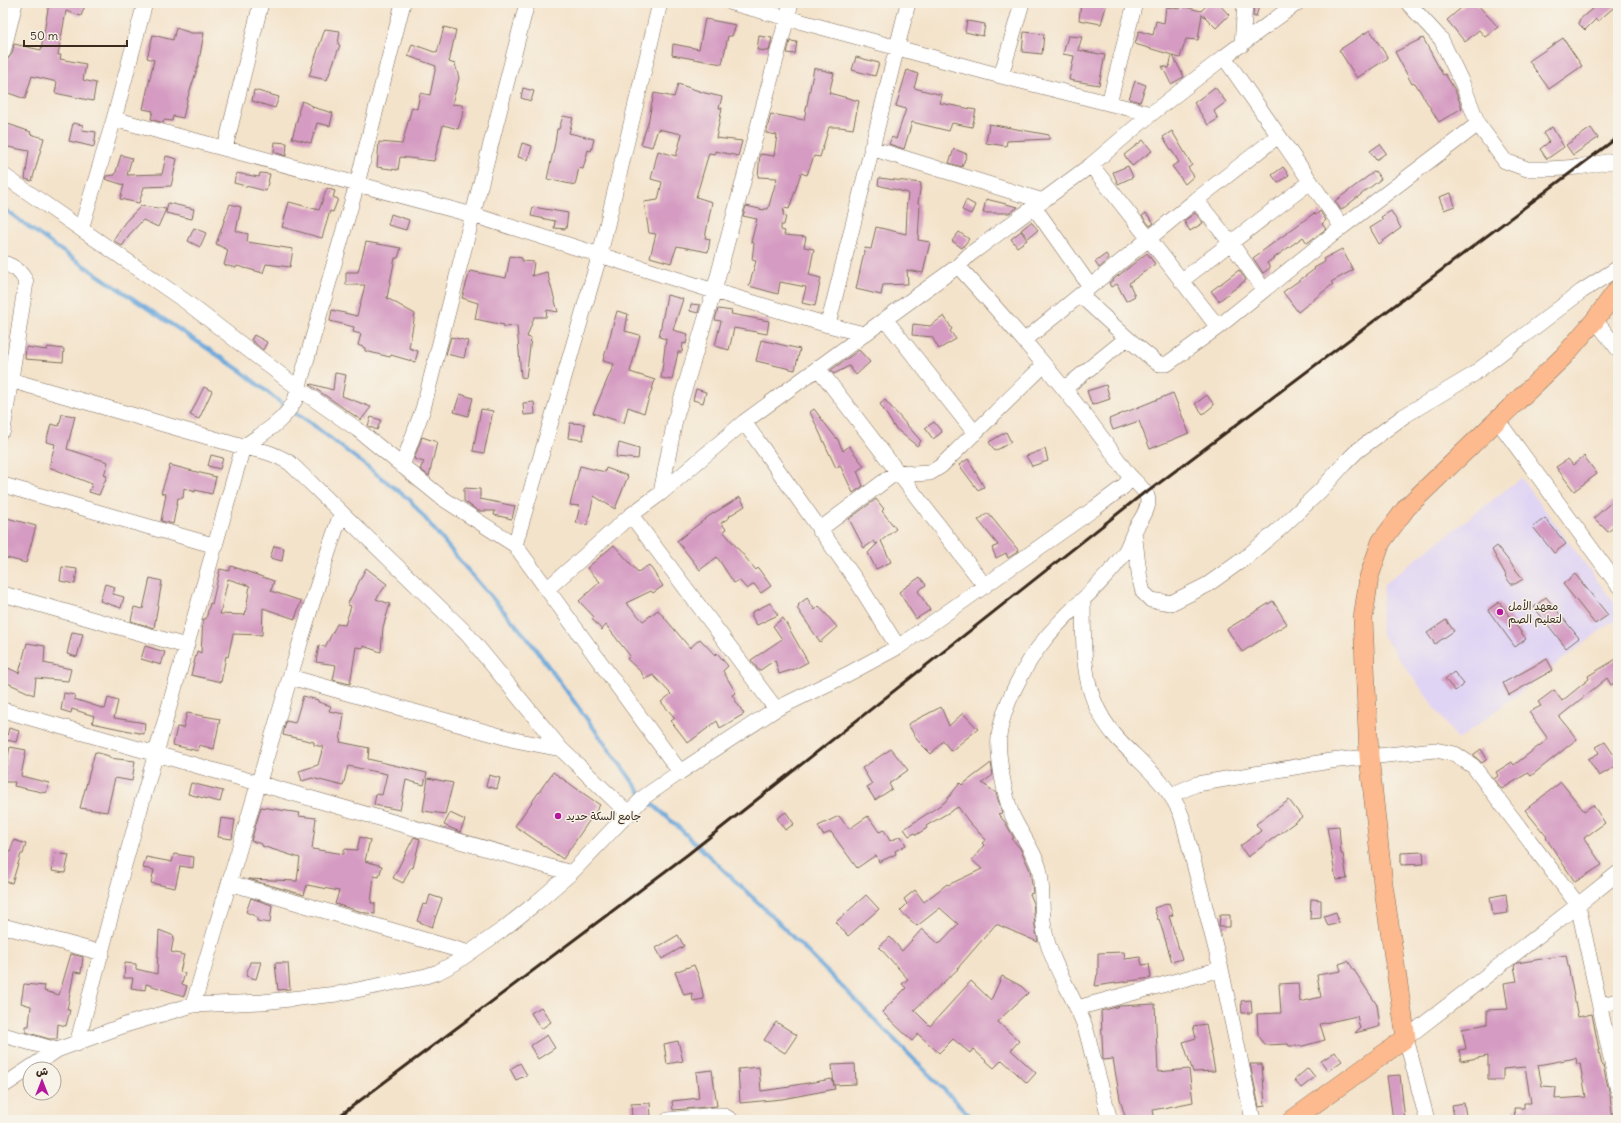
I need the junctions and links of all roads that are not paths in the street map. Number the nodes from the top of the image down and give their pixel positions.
1 (15, 3) edge
2 (145, 3) edge
3 (261, 3) edge
4 (403, 3) edge
5 (527, 3) edge
6 (660, 3) edge
7 (732, 3) edge
8 (791, 3) edge
9 (908, 3) edge
10 (1022, 3) edge
11 (1135, 3) edge
12 (1246, 3) edge
13 (1297, 3) edge
14 (1408, 3) edge
15 (787, 19) junction
16 (1242, 45) junction
17 (896, 47) junction
18 (3, 52) edge
19 (1224, 58) junction
20 (1001, 76) junction
21 (1110, 103) junction
22 (1151, 114) junction
23 (114, 119) junction
24 (1478, 124) junction
25 (1278, 136) junction
26 (225, 148) junction
27 (871, 148) junction
28 (1618, 160) edge
29 (1091, 165) junction
30 (3, 175) edge
31 (1310, 182) junction
32 (357, 184) junction
33 (1196, 200) junction
34 (1038, 204) junction
35 (473, 215) junction
36 (1342, 227) junction
37 (81, 229) junction
38 (1149, 238) junction
39 (1231, 243) junction
40 (600, 254) junction
41 (3, 263) edge
42 (958, 266) junction
43 (1618, 268) edge
44 (1181, 281) junction
45 (1618, 289) edge
46 (1264, 290) junction
47 (714, 291) junction
48 (1085, 291) junction
49 (885, 319) junction
50 (1595, 320) junction
51 (828, 325) junction
52 (1218, 327) junction
53 (864, 334) junction
54 (1127, 338) junction
55 (1025, 340) junction
56 (1618, 349) edge
57 (1044, 364) junction
58 (818, 368) junction
59 (7, 379) edge
60 (298, 388) junction
61 (1064, 389) junction
62 (1498, 421) junction
63 (744, 422) junction
64 (3, 430) edge
65 (975, 433) junction
66 (243, 447) junction
67 (402, 466) junction
68 (898, 471) junction
69 (1131, 478) junction
70 (3, 485) edge
71 (661, 493) junction
72 (341, 514) junction
73 (632, 515) junction
74 (819, 530) junction
75 (1134, 531) junction
76 (515, 545) junction
77 (216, 546) junction
78 (1618, 585) edge
79 (985, 586) junction
80 (547, 589) junction
81 (3, 594) edge
82 (1083, 600) junction
83 (186, 646) junction
84 (898, 647) junction
85 (290, 677) junction
86 (776, 709) junction
87 (3, 710) edge
88 (561, 749) junction
89 (156, 754) junction
90 (1369, 756) junction
91 (680, 772) junction
92 (258, 783) junction
93 (1171, 795) junction
94 (629, 814) junction
95 (571, 873) junction
96 (1618, 873) edge
97 (230, 883) junction
98 (1578, 905) junction
99 (3, 926) edge
100 (102, 953) junction
101 (469, 953) junction
102 (1221, 970) junction
103 (1618, 1001) edge
104 (193, 1005) junction
105 (1600, 1005) junction
106 (1077, 1008) junction
107 (3, 1035) edge
108 (1406, 1038) junction
109 (77, 1044) junction
110 (57, 1050) junction
111 (3, 1086) edge
112 (1618, 1092) edge
113 (668, 1120) edge
114 (731, 1120) edge
115 (1110, 1120) edge
116 (1253, 1120) edge
117 (1292, 1120) edge
118 (1427, 1120) edge

1 - 18 street
2 - 23 street
3 - 26 street
4 - 32 street
5 - 35 street
6 - 40 street
7 - 15 street
8 - 15 street
9 - 17 street
10 - 20 street
11 - 21 street
12 - 16 street
13 - 16 street
14 - 24 street
15 - 17 street
15 - 47 street
16 - 19 street
17 - 20 street
17 - 27 street
19 - 22 street
19 - 25 street
20 - 21 street
21 - 22 street
22 - 29 street
23 - 26 street
23 - 37 street
24 - 28 street
24 - 36 street
25 - 31 street
25 - 33 street
26 - 32 street
27 - 34 street
27 - 51 street
29 - 34 street
29 - 38 street
30 - 37 street
31 - 36 street
31 - 39 street
32 - 35 street
32 - 60 street
33 - 38 street
33 - 39 street
34 - 42 street
34 - 48 street
35 - 40 street
35 - 67 street
36 - 46 street
37 - 60 street
38 - 44 street
38 - 48 street
39 - 44 street
39 - 46 street
40 - 47 street
40 - 76 street
41 - 59 street
42 - 49 street
42 - 55 street
43 - 75 street
44 - 52 street
45 - 50 main road
46 - 52 street
47 - 51 street
47 - 71 street
48 - 54 street
48 - 55 street
49 - 53 street
49 - 65 street
50 - 56 street
50 - 62 main road
51 - 53 street
52 - 54 street
53 - 58 street
54 - 61 street
55 - 57 street
57 - 61 street
57 - 65 street
58 - 63 street
58 - 68 street
59 - 64 street
59 - 66 street
60 - 66 street
60 - 67 street
61 - 69 street
62 - 78 street
62 - 90 main road
63 - 71 street
63 - 74 street
65 - 68 street
66 - 72 street
66 - 77 street
67 - 76 street
68 - 74 street
68 - 79 street
69 - 75 street
69 - 79 street
70 - 77 street
71 - 73 street
72 - 85 street
72 - 88 street
73 - 80 street
73 - 86 street
74 - 84 street
75 - 82 street
76 - 80 street
77 - 83 street
79 - 84 street
80 - 91 street
81 - 83 street
82 - 93 street
82 - 106 street
83 - 89 street
84 - 86 street
85 - 88 street
85 - 92 street
86 - 91 street
87 - 89 street
88 - 94 street
89 - 92 street
89 - 100 street
90 - 93 street
90 - 98 street
90 - 108 main road
91 - 94 street
92 - 95 street
92 - 97 street
93 - 102 street
94 - 95 street
95 - 101 street
96 - 98 street
97 - 101 street
97 - 104 street
98 - 105 street
98 - 108 street
99 - 100 street
100 - 109 street
101 - 104 street
102 - 106 street
102 - 116 street
103 - 105 street
104 - 109 street
105 - 112 street
106 - 115 street
107 - 110 street
108 - 117 main road
108 - 118 street
109 - 110 street
110 - 111 street
113 - 114 street

